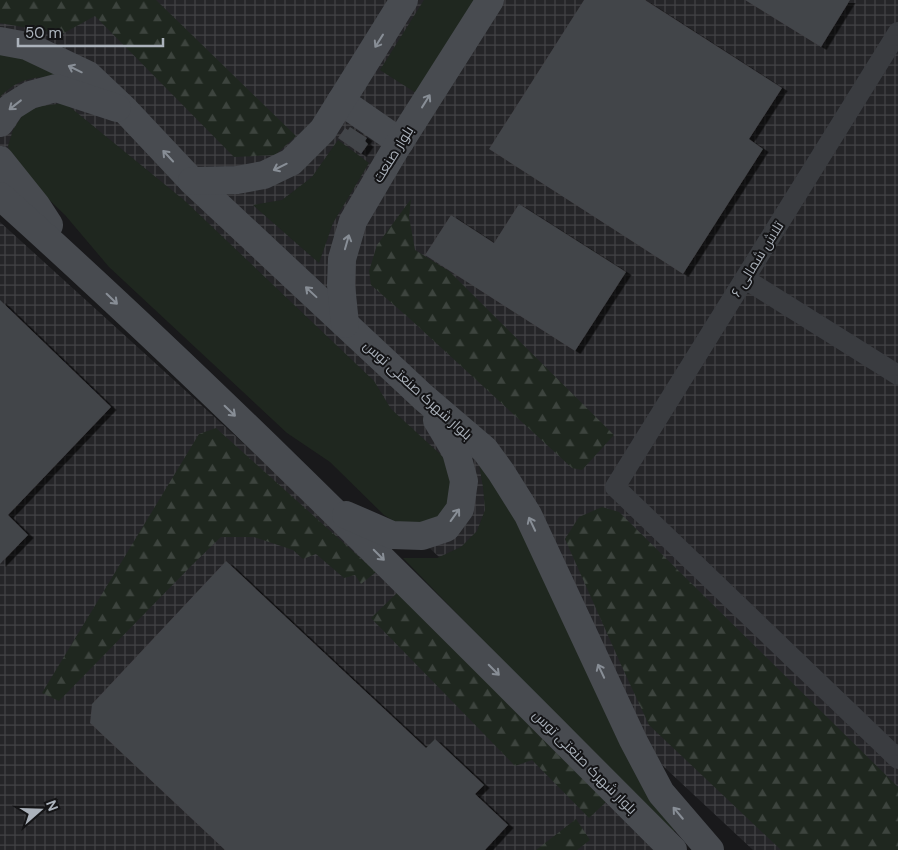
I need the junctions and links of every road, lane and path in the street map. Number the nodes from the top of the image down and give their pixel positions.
1 (404, 0) edge
2 (490, 0) edge
3 (898, 32) edge
4 (0, 41) edge
5 (341, 101) junction
6 (126, 111) junction
7 (0, 122) edge
8 (400, 142) junction
9 (0, 160) edge
10 (192, 181) junction
11 (0, 196) edge
12 (77, 265) junction
13 (745, 279) junction
14 (345, 324) junction
15 (898, 375) edge
16 (423, 397) junction
17 (332, 508) junction
18 (898, 759) edge
19 (673, 850) edge
20 (710, 850) edge

1 -> 5 main road
8 -> 2 main road, بلوار صنعت
3 - 13 street, تلاش شمالی ۶
6 -> 4 main road, بلوار شهرک صنعتی توس
5 - 8 main road
5 -> 10 main road
6 -> 7 main road
10 -> 6 main road, بلوار شهرک صنعتی توس
14 -> 8 main road, بلوار صنعت
9 - 12 main road
14 -> 10 main road, بلوار شهرک صنعتی توس
11 - 12 main road, بلوار شهرک صنعتی توس
12 -> 17 main road, بلوار شهرک صنعتی توس
13 - 15 street
13 - 18 street, تلاش شمالی ۶
14 - 16 main road, بلوار شهرک صنعتی توس
17 -> 16 main road
20 -> 16 main road, بلوار شهرک صنعتی توس
17 -> 19 main road, بلوار شهرک صنعتی توس

